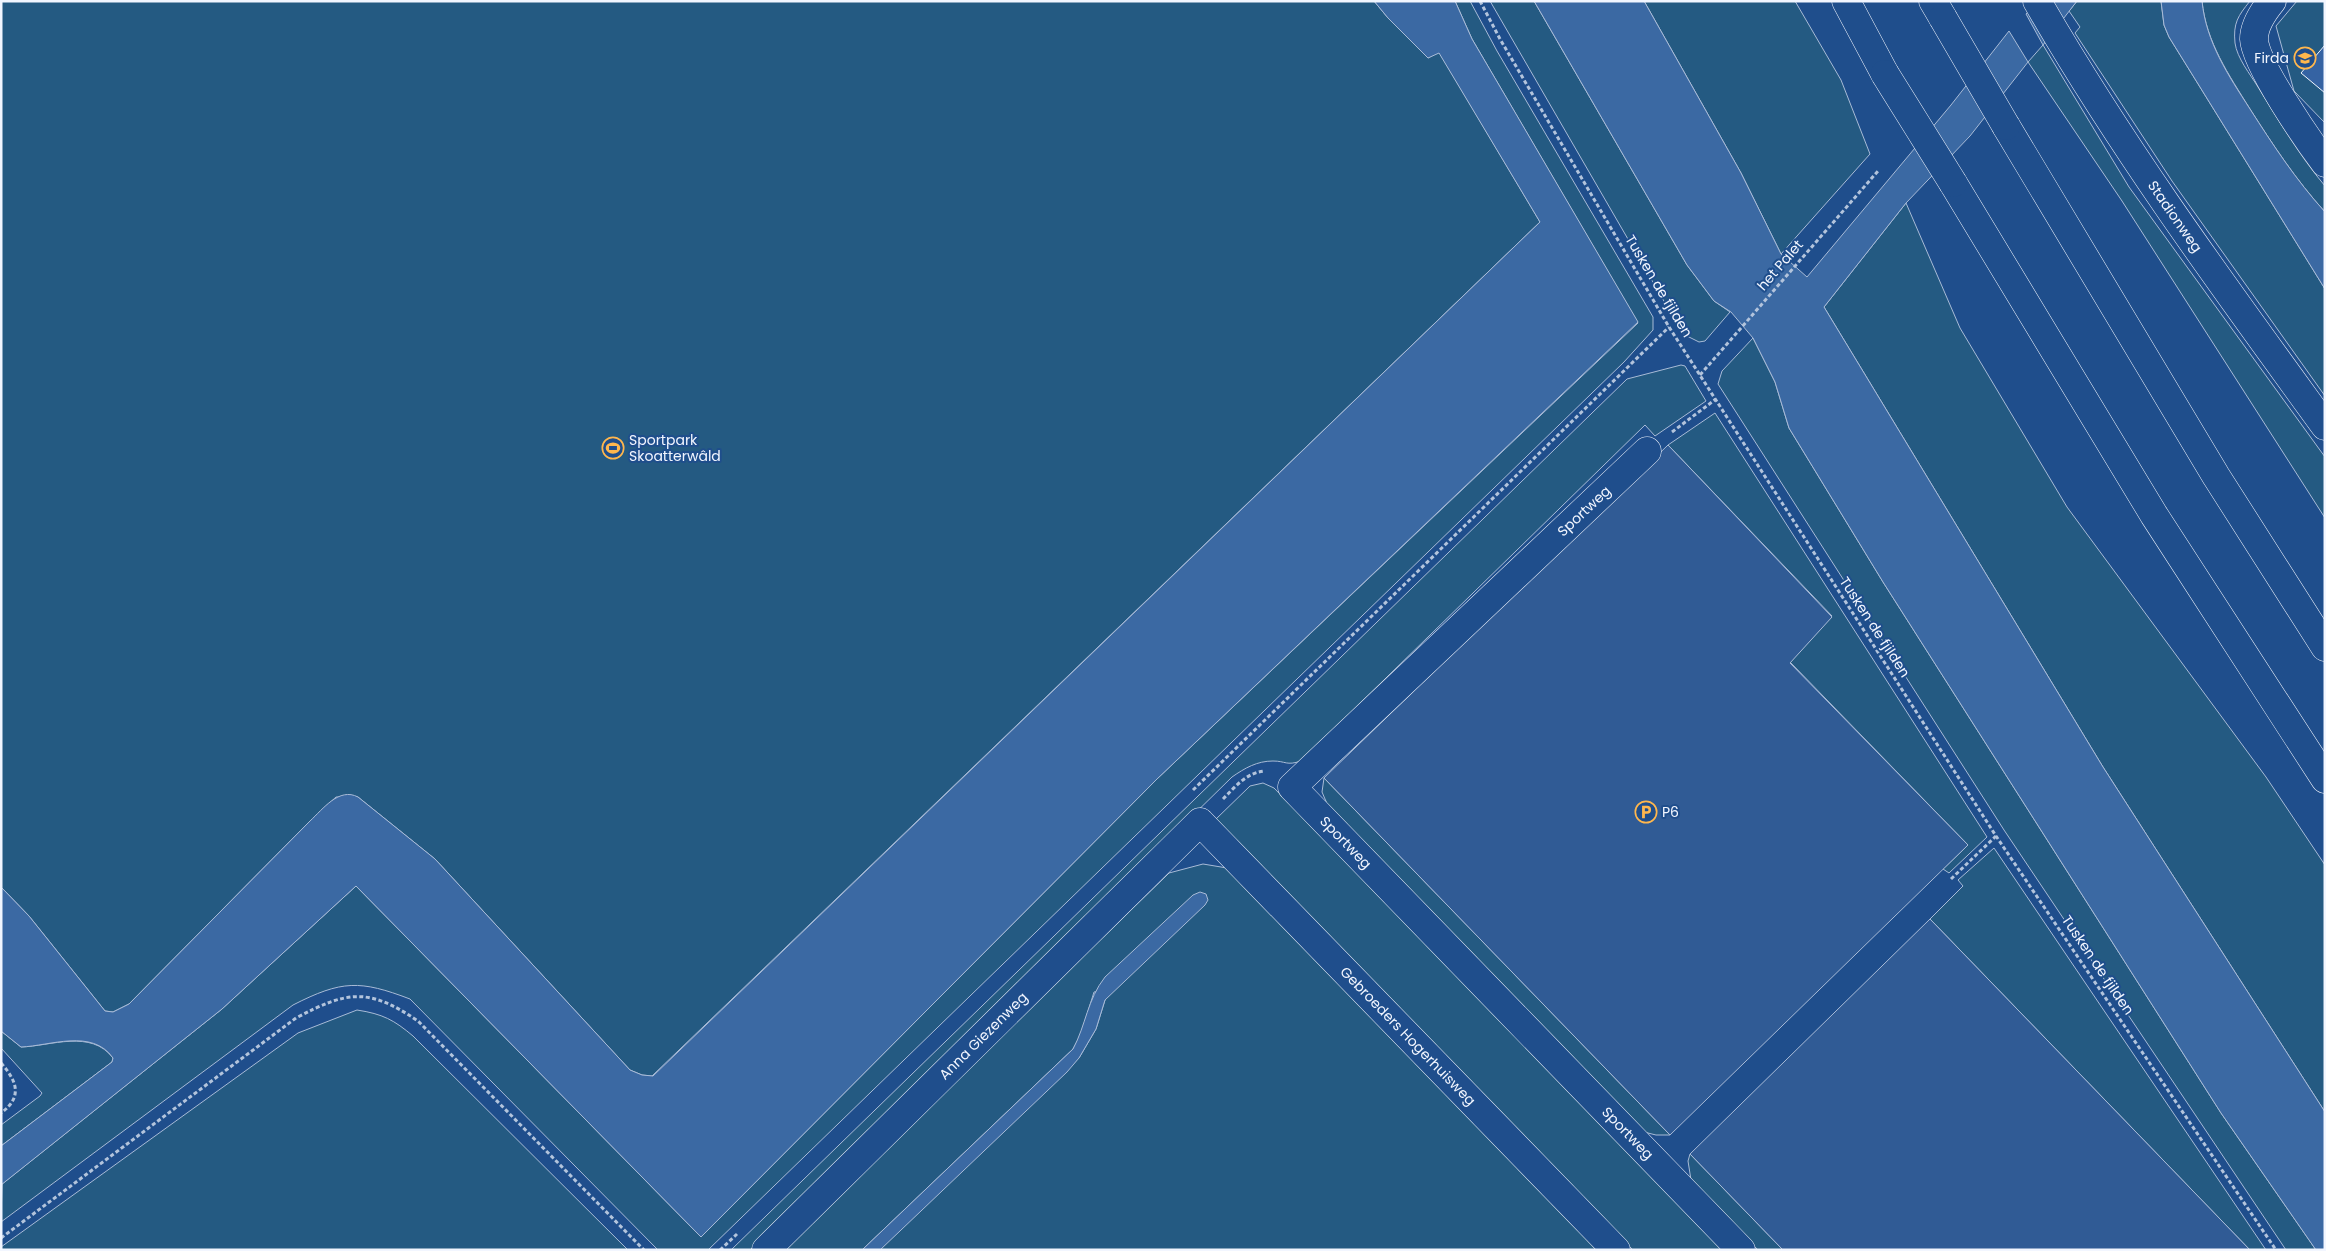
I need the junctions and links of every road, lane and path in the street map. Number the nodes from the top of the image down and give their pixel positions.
1 (1480, 1) edge
2 (1846, 1) edge
3 (2037, 1) edge
4 (2272, 1) edge
5 (1938, 10) edge
6 (2325, 163) edge
7 (1878, 171) dead end
8 (1700, 375) junction
9 (1716, 399) junction
10 (2325, 426) edge
11 (1648, 451) joint
12 (2325, 647) edge
13 (2325, 779) edge
14 (1292, 787) junction
15 (1200, 822) junction
16 (1996, 836) junction
17 (1951, 879) dead end
18 (1, 1063) edge
19 (1, 1113) edge
20 (1, 1238) edge
21 (644, 1250) edge
22 (766, 1250) edge
23 (1616, 1250) edge
24 (1741, 1250) edge
25 (2276, 1250) edge

1 - 8 path, Tusken de fjilden
2 - 13 main road, bridge
3 - 10 main road, Stadionweg
4 - 6 main road
5 - 12 main road, bridge
7 - 8 path, het Palet
8 - 9 path, Tusken de fjilden
9 - 11 path
9 - 16 path, Tusken de fjilden
11 - 14 main road, Sportweg
14 - 15 path
14 - 24 main road, Sportweg
15 - 22 main road, Anna Giezenweg
15 - 23 main road, Gebroeders Hogerhuisweg
16 - 17 path
16 - 25 path, Tusken de fjilden
18 - 19 path
20 - 21 path

